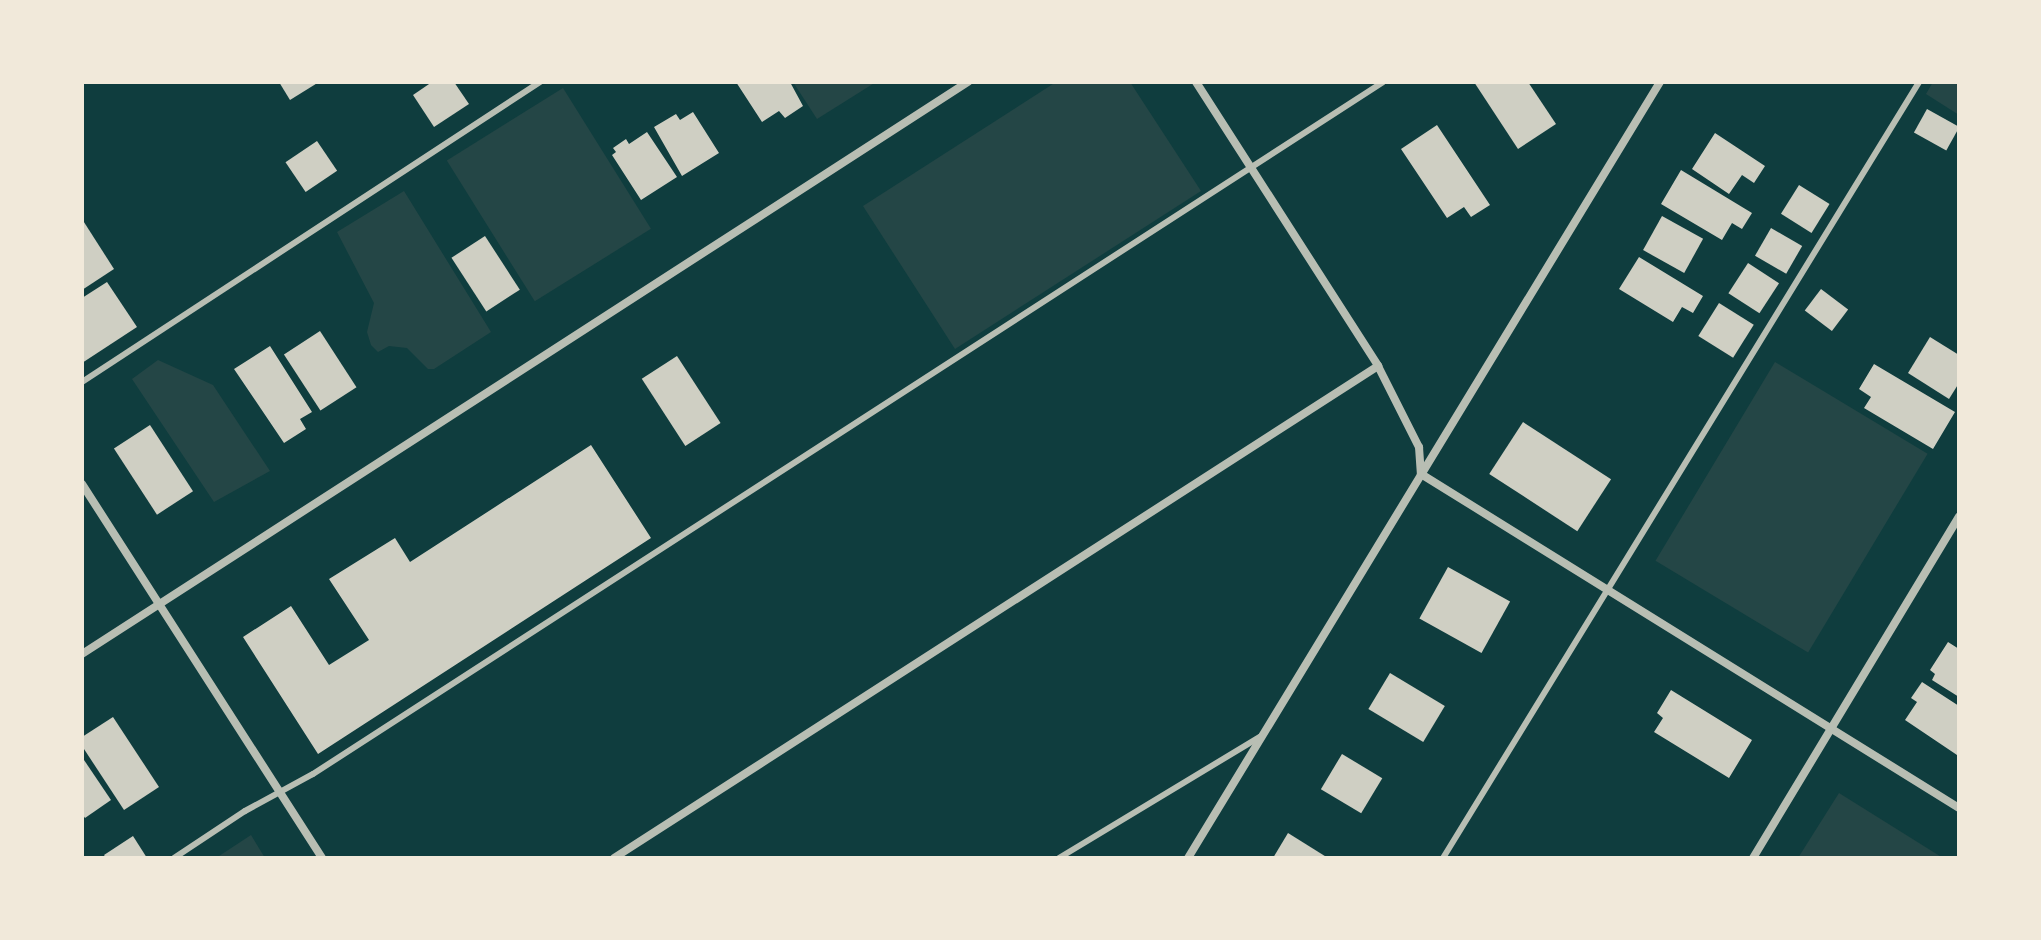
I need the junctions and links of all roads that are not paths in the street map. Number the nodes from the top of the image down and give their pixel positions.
1 (540, 82) edge
2 (968, 82) edge
3 (1196, 82) edge
4 (1383, 82) edge
5 (1660, 82) edge
6 (1919, 82) edge
7 (1250, 165) junction
8 (1378, 366) junction
9 (82, 382) edge
10 (1421, 474) junction
11 (82, 484) edge
12 (1959, 516) edge
13 (1607, 590) junction
14 (158, 605) junction
15 (82, 654) edge
16 (1831, 730) junction
17 (1261, 736) junction
18 (280, 793) junction
19 (1959, 808) edge
20 (174, 858) edge
21 (322, 858) edge
22 (614, 858) edge
23 (1059, 858) edge
24 (1188, 858) edge
25 (1443, 858) edge
26 (1753, 858) edge

1 - 9 lane
2 - 14 street
3 - 7 street
4 - 7 lane
5 - 10 street
6 - 13 lane
7 - 8 street
7 - 18 lane
8 - 10 street
8 - 22 street
10 - 13 street
10 - 17 street
11 - 14 street
12 - 16 street
13 - 16 street
13 - 25 lane
14 - 15 street
14 - 18 street
16 - 19 street
16 - 26 street
17 - 23 lane
17 - 24 street
18 - 20 lane
18 - 21 street

